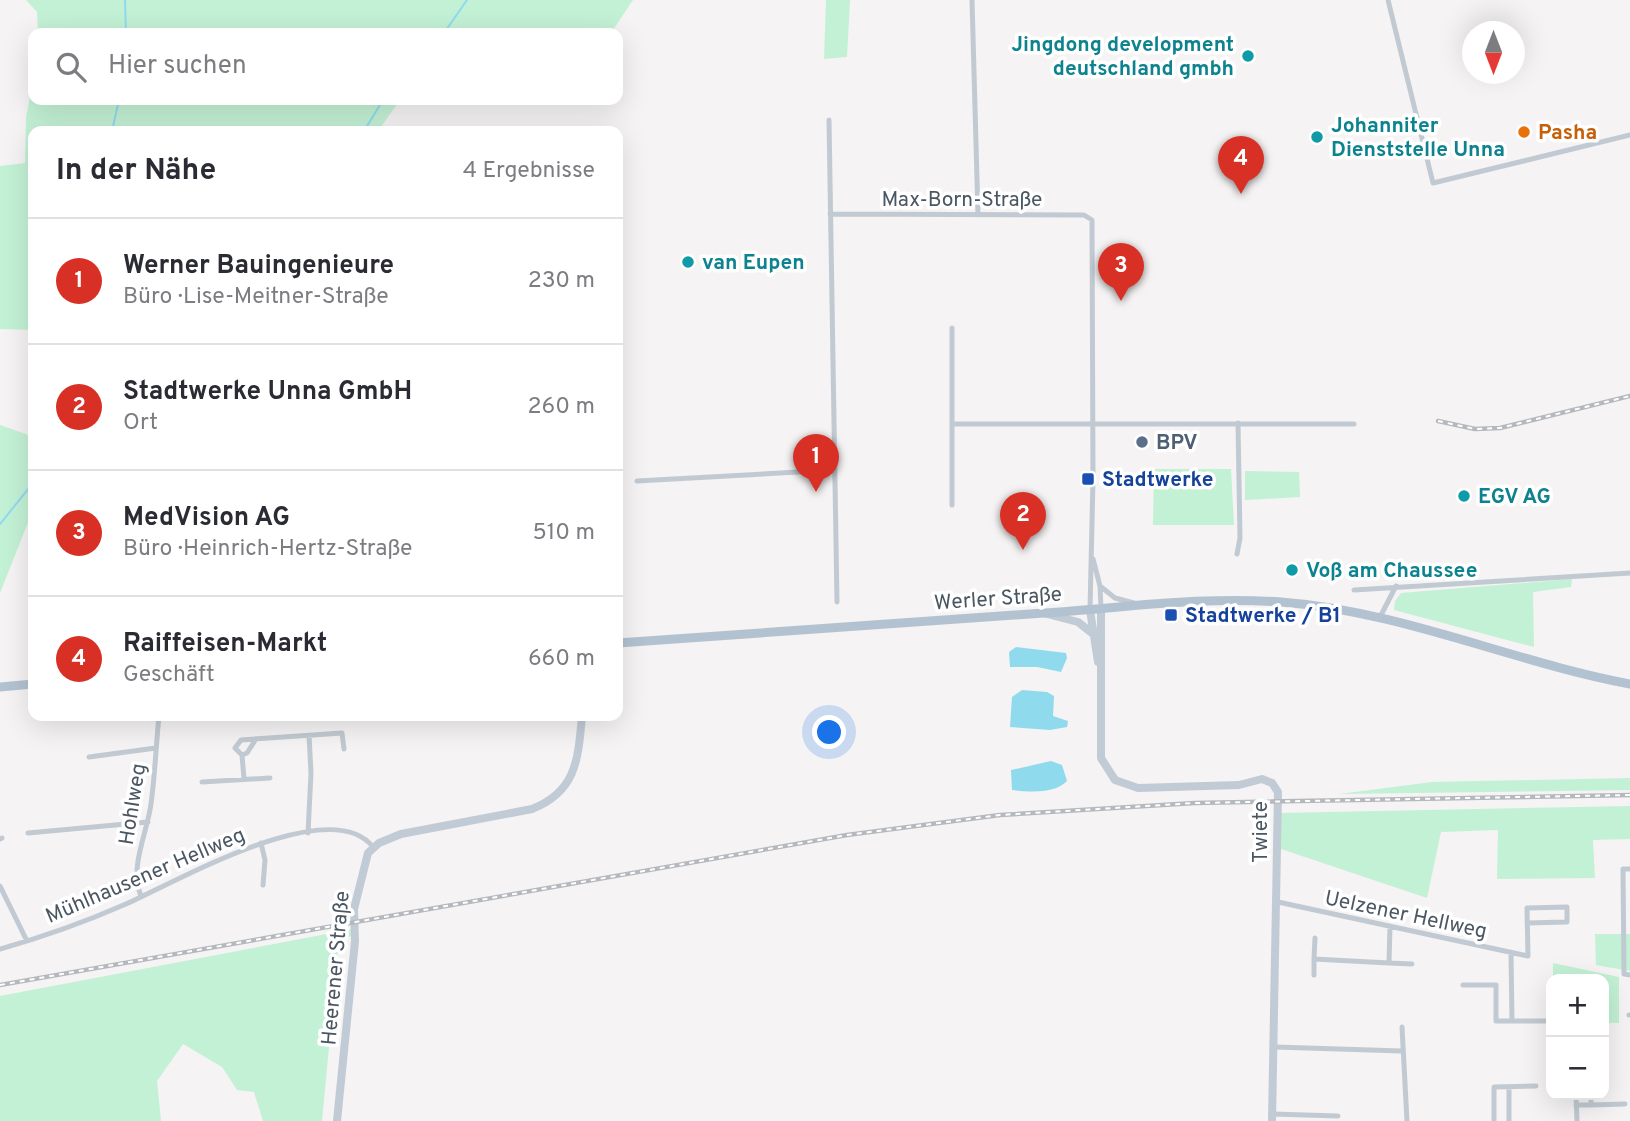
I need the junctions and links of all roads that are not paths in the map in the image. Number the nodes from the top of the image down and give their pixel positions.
1 (972, 0) edge
2 (1388, 0) edge
3 (829, 120) dead end
4 (1630, 135) edge
5 (830, 214) junction
6 (978, 215) junction
7 (952, 327) dead end
8 (1093, 423) junction
9 (1238, 423) junction
10 (952, 424) junction
11 (1354, 424) dead end
12 (834, 470) junction
13 (637, 481) dead end
14 (952, 505) dead end
15 (1237, 554) dead end
16 (1092, 556) junction
17 (1630, 573) edge
18 (1100, 586) junction
19 (1396, 586) junction
20 (1354, 590) dead end
21 (837, 602) dead end
22 (1141, 605) junction
23 (1101, 609) junction
24 (1090, 610) junction
25 (1044, 613) junction
26 (1380, 617) junction
27 (1092, 633) junction
28 (623, 643) edge
29 (1099, 666) junction
30 (28, 684) edge
31 (1630, 684) edge
32 (0, 687) edge
33 (159, 721) edge
34 (581, 721) edge
35 (309, 735) junction
36 (256, 739) junction
37 (156, 748) junction
38 (344, 749) dead end
39 (242, 755) junction
40 (89, 757) dead end
41 (270, 778) dead end
42 (244, 779) junction
43 (202, 782) dead end
44 (148, 822) junction
45 (308, 833) junction
46 (28, 834) dead end
47 (261, 842) junction
48 (373, 847) junction
49 (1630, 869) edge
50 (263, 884) dead end
51 (0, 886) edge
52 (141, 896) junction
53 (1278, 902) junction
54 (1627, 905) edge
55 (1527, 923) junction
56 (1390, 926) junction
57 (1315, 938) dead end
58 (27, 941) junction
59 (0, 949) edge
60 (1511, 953) junction
61 (1314, 959) junction
62 (1389, 963) junction
63 (1412, 964) dead end
64 (1627, 974) edge
65 (1314, 975) dead end
66 (1511, 984) junction
67 (1463, 985) dead end
68 (1496, 985) junction
69 (1511, 1021) junction
70 (1546, 1021) dead end
71 (1402, 1027) dead end
72 (1275, 1047) junction
73 (1402, 1051) junction
74 (1536, 1086) dead end
75 (1509, 1087) junction
76 (1576, 1100) edge
77 (1591, 1100) edge
78 (1626, 1104) dead end
79 (1576, 1105) junction
80 (1591, 1105) junction
81 (1338, 1116) dead end
82 (1272, 1117) edge
83 (337, 1121) edge
84 (1407, 1121) edge
85 (1494, 1121) edge
86 (1510, 1121) edge
87 (1577, 1121) edge

1 - 6 street
2 - 4 street
3 - 5 street
5 - 6 street, Max-Born-Straße
5 - 12 street
6 - 8 street, Max-Born-Straße
7 - 10 street
8 - 9 street
8 - 10 street
8 - 16 street
9 - 11 street
9 - 15 street
10 - 14 street
12 - 13 street
12 - 21 street
16 - 18 street
16 - 24 street
17 - 19 street
18 - 22 street
18 - 23 street
19 - 20 street
19 - 26 street
22 - 23 main road, Werler Straße
22 - 26 main road, Werler Straße
23 - 24 main road, Werler Straße
23 - 29 street, Twiete
24 - 25 main road, Werler Straße
24 - 27 street, Twiete
25 - 27 street
25 - 28 main road, Werler Straße
26 - 31 main road, Werler Straße
27 - 29 street, Twiete
29 - 53 street, Twiete
30 - 32 main road
33 - 37 street, Hohlweg
34 - 48 street
35 - 36 street
35 - 38 street
35 - 45 street
36 - 39 street
36 - 39 street
37 - 40 street
37 - 44 street, Hohlweg
39 - 42 street
41 - 42 street
42 - 43 street
44 - 46 street
44 - 52 street, Hohlweg
45 - 47 street, Mühlhausener Hellweg
45 - 48 street, Mühlhausener Hellweg
47 - 50 street, Mühlhausener Hellweg
47 - 52 street, Mühlhausener Hellweg
48 - 83 street, Heerener Straße
49 - 54 street
51 - 58 street
52 - 58 street, Mühlhausener Hellweg
53 - 56 street, Uelzener Hellweg
53 - 72 street, Twiete
54 - 64 street
55 - 55 street
55 - 60 street, Uelzener Hellweg
56 - 60 street, Uelzener Hellweg
56 - 62 street
57 - 61 street
58 - 59 street, Mühlhausener Hellweg
60 - 66 street
61 - 62 street
61 - 65 street
62 - 63 street
66 - 68 street
66 - 69 street
67 - 68 street
68 - 69 street
69 - 70 street
71 - 73 street
72 - 73 street
72 - 82 street, Twiete
73 - 84 street
74 - 75 street
75 - 85 street
75 - 86 street
76 - 79 street
77 - 80 street
78 - 80 street
79 - 80 street
79 - 87 street
81 - 82 street

